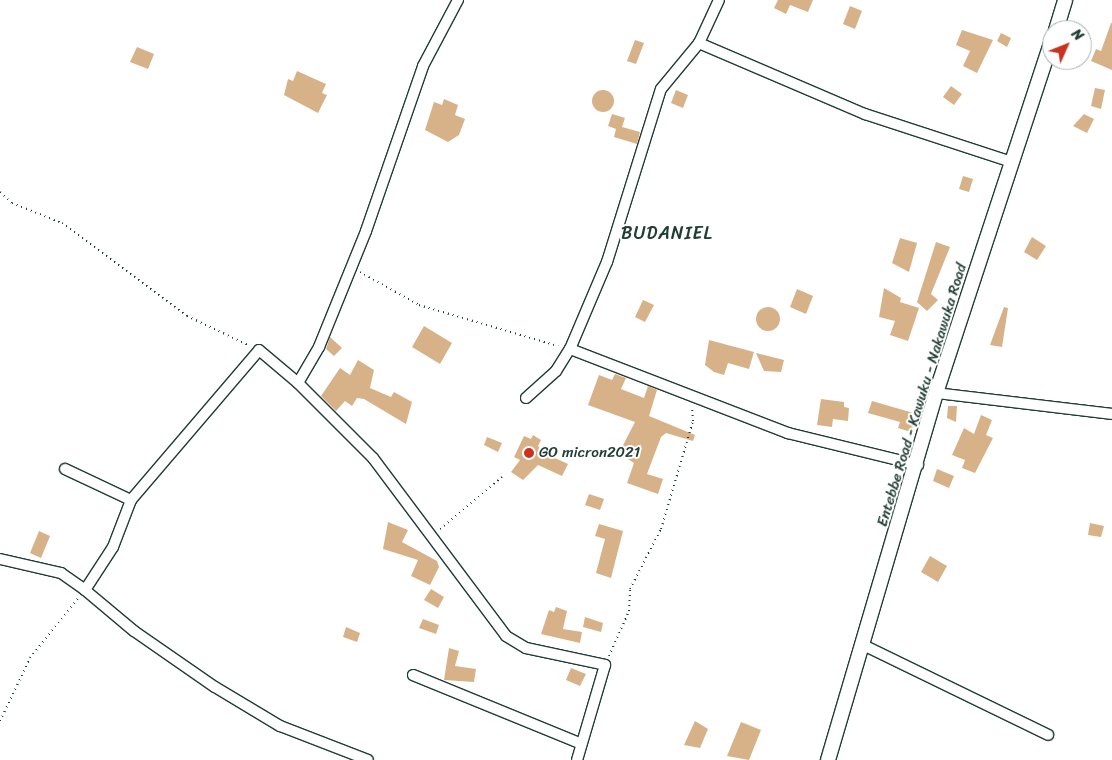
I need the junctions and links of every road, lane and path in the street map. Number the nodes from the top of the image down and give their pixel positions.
1 (458, 0) edge
2 (720, 0) edge
3 (1066, 0) edge
4 (1059, 20) edge
5 (699, 43) junction
6 (1042, 70) edge
7 (1012, 162) junction
8 (0, 192) edge
9 (352, 265) junction
10 (570, 349) junction
11 (259, 350) junction
12 (298, 382) junction
13 (936, 393) junction
14 (691, 395) junction
15 (526, 398) dead end
16 (1112, 414) edge
17 (918, 465) junction
18 (65, 468) dead end
19 (502, 478) dead end
20 (131, 500) junction
21 (431, 537) junction
22 (0, 559) edge
23 (86, 590) junction
24 (861, 644) junction
25 (605, 665) junction
26 (413, 675) dead end
27 (0, 721) edge
28 (1048, 735) dead end
29 (580, 743) junction
30 (368, 760) edge
31 (576, 760) edge
32 (828, 760) edge

1 - 9 street
2 - 5 street
3 - 4 main road
5 - 7 street
5 - 10 street
6 - 7 main road, Entebbe Road - Kawuku - Nakawuka Road
7 - 13 main road, Entebbe Road - Kawuku - Nakawuka Road
8 - 11 path
9 - 10 path
9 - 12 street
10 - 14 street
10 - 15 street
11 - 12 street
11 - 20 street
12 - 21 street
13 - 16 street
13 - 17 main road, Entebbe Road - Kawuku - Nakawuka Road
14 - 17 street
14 - 25 path
17 - 24 main road, Entebbe Road - Kawuku - Nakawuka Road
18 - 20 street
19 - 21 path
20 - 23 street
21 - 25 street
22 - 23 street
23 - 27 path
23 - 30 street
24 - 28 street
24 - 32 main road, Entebbe Road - Kawuku - Nakawuka Road
25 - 29 street
26 - 29 street
29 - 31 street

